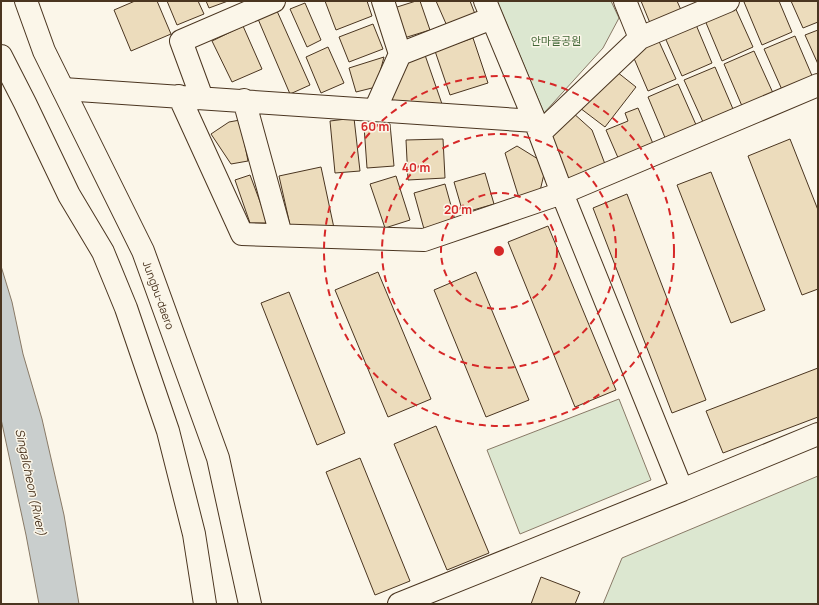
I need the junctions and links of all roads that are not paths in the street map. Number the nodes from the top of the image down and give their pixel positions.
1 (26, 1) edge
2 (274, 1) edge
3 (383, 1) edge
4 (625, 1) edge
5 (728, 1) edge
6 (488, 10) edge
7 (640, 38) junction
8 (400, 54) junction
9 (1, 56) edge
10 (818, 85) edge
11 (63, 89) junction
12 (179, 96) junction
13 (202, 98) junction
14 (244, 100) junction
15 (375, 110) junction
16 (537, 127) junction
17 (562, 193) junction
18 (281, 235) junction
19 (818, 434) edge
20 (682, 490) junction
21 (205, 604) edge
22 (250, 604) edge
23 (399, 604) edge

1 - 11 street, Jungbu-daero
2 - 13 street
3 - 8 street
4 - 7 street
5 - 7 street
6 - 8 street
6 - 16 street
7 - 16 street
8 - 15 street
9 - 21 street
10 - 17 street
11 - 12 street
11 - 22 street, Jungbu-daero
12 - 13 street
12 - 18 street
13 - 14 street
14 - 15 street
14 - 18 street
15 - 16 street
16 - 17 street
17 - 18 street
17 - 20 street
19 - 20 street
20 - 23 street

